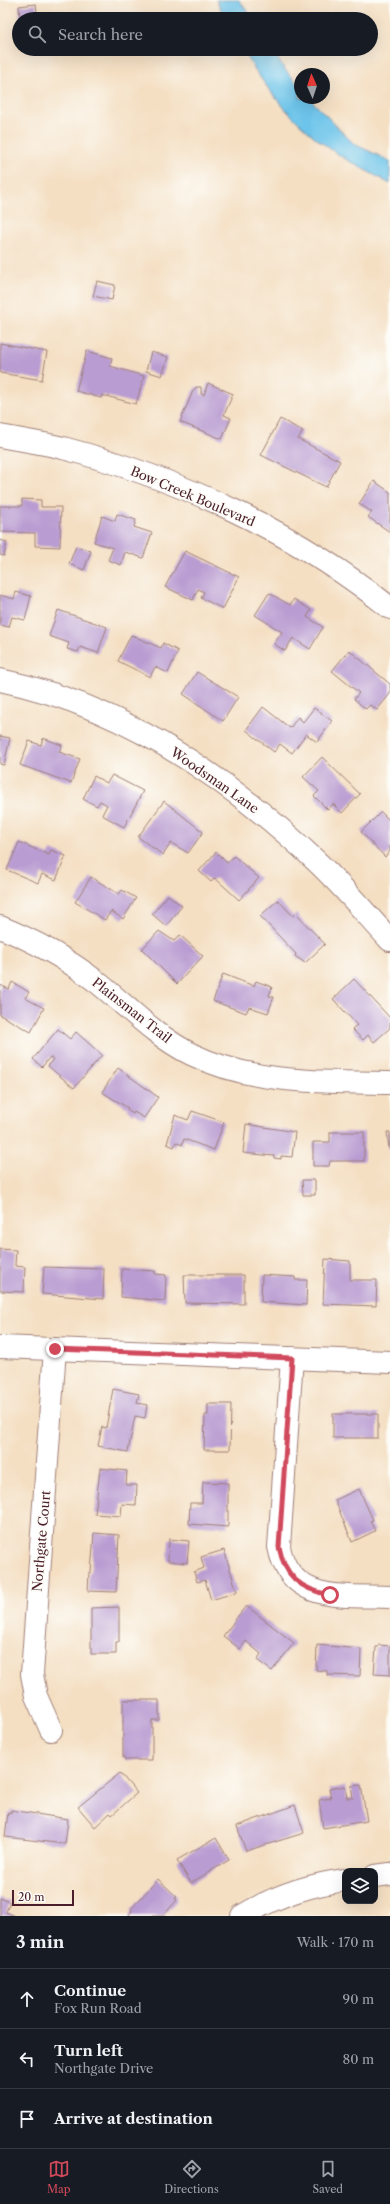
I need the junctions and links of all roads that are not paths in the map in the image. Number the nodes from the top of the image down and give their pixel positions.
1 (0, 436) edge
2 (390, 608) edge
3 (0, 680) edge
4 (0, 927) edge
5 (390, 940) edge
6 (390, 1083) edge
7 (0, 1347) edge
8 (55, 1349) junction
9 (292, 1358) junction
10 (390, 1362) edge
11 (390, 1597) edge
12 (51, 1730) dead end
13 (390, 1874) edge
14 (378, 1876) edge
15 (342, 1881) edge
16 (242, 1916) edge

1 - 2 street, Bow Creek Boulevard
3 - 5 street, Woodsman Lane
4 - 6 street, Plainsman Trail
7 - 8 street
8 - 9 street
8 - 12 street, Northgate Court
9 - 10 street
9 - 11 street
13 - 14 street
15 - 16 street

